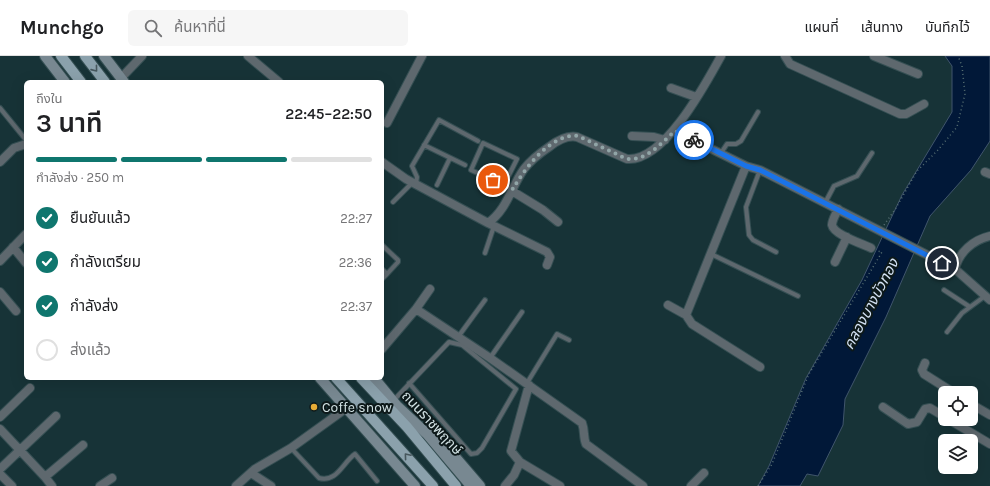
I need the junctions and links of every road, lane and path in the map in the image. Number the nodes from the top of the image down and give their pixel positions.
1 (46, 56) edge
2 (62, 56) edge
3 (85, 56) edge
4 (104, 56) edge
5 (142, 56) edge
6 (248, 56) edge
7 (422, 56) edge
8 (785, 56) edge
9 (874, 56) edge
10 (958, 56) edge
11 (719, 57) edge
12 (918, 74) dead end
13 (64, 80) edge
14 (80, 80) edge
15 (103, 80) edge
16 (123, 80) edge
17 (277, 80) edge
18 (671, 88) dead end
19 (696, 97) junction
20 (924, 104) dead end
21 (0, 108) edge
22 (758, 112) dead end
23 (388, 123) dead end
24 (675, 131) junction
25 (632, 136) dead end
26 (24, 138) edge
27 (665, 140) junction
28 (478, 141) dead end
29 (24, 145) edge
30 (424, 145) junction
31 (872, 152) dead end
32 (720, 154) junction
33 (450, 158) junction
34 (0, 162) edge
35 (384, 163) edge
36 (465, 166) dead end
37 (746, 166) junction
38 (760, 170) junction
39 (414, 184) junction
40 (437, 185) dead end
41 (504, 185) junction
42 (512, 190) junction
43 (393, 202) dead end
44 (824, 203) junction
45 (838, 209) junction
46 (558, 222) dead end
47 (491, 224) junction
48 (881, 228) junction
49 (24, 236) edge
50 (990, 236) edge
51 (847, 238) junction
52 (384, 246) edge
53 (13, 247) junction
54 (871, 248) joint
55 (776, 252) dead end
56 (485, 253) dead end
57 (711, 254) junction
58 (0, 261) edge
59 (24, 261) edge
60 (835, 262) dead end
61 (547, 265) dead end
62 (955, 269) junction
63 (384, 271) edge
64 (387, 274) junction
65 (384, 278) edge
66 (430, 289) dead end
67 (944, 290) dead end
68 (0, 292) edge
69 (798, 296) dead end
70 (987, 298) edge
71 (485, 300) dead end
72 (668, 305) dead end
73 (970, 307) junction
74 (416, 309) junction
75 (16, 312) dead end
76 (522, 312) dead end
77 (686, 315) junction
78 (947, 332) dead end
79 (458, 337) junction
80 (569, 340) dead end
81 (384, 347) edge
82 (490, 358) junction
83 (925, 363) dead end
84 (760, 367) dead end
85 (315, 380) edge
86 (322, 380) edge
87 (338, 380) edge
88 (363, 380) edge
89 (376, 380) edge
90 (409, 383) junction
91 (528, 384) junction
92 (943, 386) edge
93 (30, 388) dead end
94 (395, 404) junction
95 (883, 407) dead end
96 (978, 408) edge
97 (341, 412) junction
98 (938, 413) edge
99 (990, 415) edge
100 (56, 416) dead end
101 (0, 417) edge
102 (960, 426) edge
103 (0, 429) edge
104 (990, 444) edge
105 (83, 445) dead end
106 (291, 448) junction
107 (20, 450) junction
108 (520, 462) junction
109 (0, 469) edge
110 (251, 473) junction
111 (704, 473) dead end
112 (0, 474) edge
113 (45, 476) junction
114 (112, 478) dead end
115 (377, 480) dead end
116 (12, 486) edge
117 (52, 486) edge
118 (100, 486) edge
119 (236, 486) edge
120 (271, 486) edge
121 (406, 486) edge
122 (415, 486) edge
123 (433, 486) edge
124 (456, 486) edge
125 (471, 486) edge
126 (480, 486) edge
127 (505, 486) edge
128 (560, 486) edge
129 (643, 486) edge
130 (691, 486) edge
131 (758, 486) edge

1 - 13 main road
2 - 14 main road
3 -> 15 main road
4 - 16 main road
5 - 16 street
6 - 17 street
7 - 23 street
8 - 20 street
9 - 12 street
10 - 48 path
11 - 19 street
18 - 19 street
19 - 24 street
21 - 26 lane
22 - 32 lane
24 - 27 street
24 - 32 street
25 - 27 street
27 - 42 street
28 - 30 lane
29 - 34 street
30 - 33 lane
30 - 39 lane
31 - 44 lane
32 - 37 street
33 - 36 lane
33 - 40 lane
35 - 39 street
37 - 38 street
37 - 57 street
38 - 44 street
38 - 55 lane
39 - 43 lane
39 - 47 street
41 - 41 lane
41 - 42 lane
42 - 46 street
42 - 47 street
44 - 45 street
45 - 48 street
45 - 51 street
47 - 56 lane
47 - 61 street
48 - 62 street
49 - 53 street
50 - 62 street
51 - 54 street
51 - 60 street
52 - 64 lane
53 - 58 street
53 - 59 street
54 - 131 path
57 - 69 lane
57 - 77 street
62 - 70 street
63 - 64 lane
64 - 65 lane
66 - 74 street
67 - 73 lane
68 - 75 street
70 - 73 lane
71 - 79 lane
72 - 77 street
73 - 78 lane
74 - 79 street
74 - 81 street
76 - 82 lane
77 - 84 street
79 - 82 street
80 - 91 lane
82 - 91 street
83 - 92 street
85 - 97 main road
86 - 122 main road
123 -> 87 main road
88 - 124 main road, ถนนราชพฤกษ์
89 - 94 main road, ถนนราชพฤกษ์
90 - 90 lane
90 - 94 lane
91 - 108 street
91 - 129 street
93 - 101 street
94 - 125 main road, ถนนราชพฤกษ์
94 - 126 main road
95 - 98 street
96 - 99 street
97 - 106 street
97 - 121 main road
100 - 107 street
102 - 104 street
103 - 107 street
105 - 113 street
106 - 110 street
106 - 115 lane
107 - 109 street
107 - 113 street
108 - 127 street
108 - 128 street
110 - 119 street
110 - 120 street
111 - 130 street
112 - 116 street
113 - 117 street
114 - 118 street

